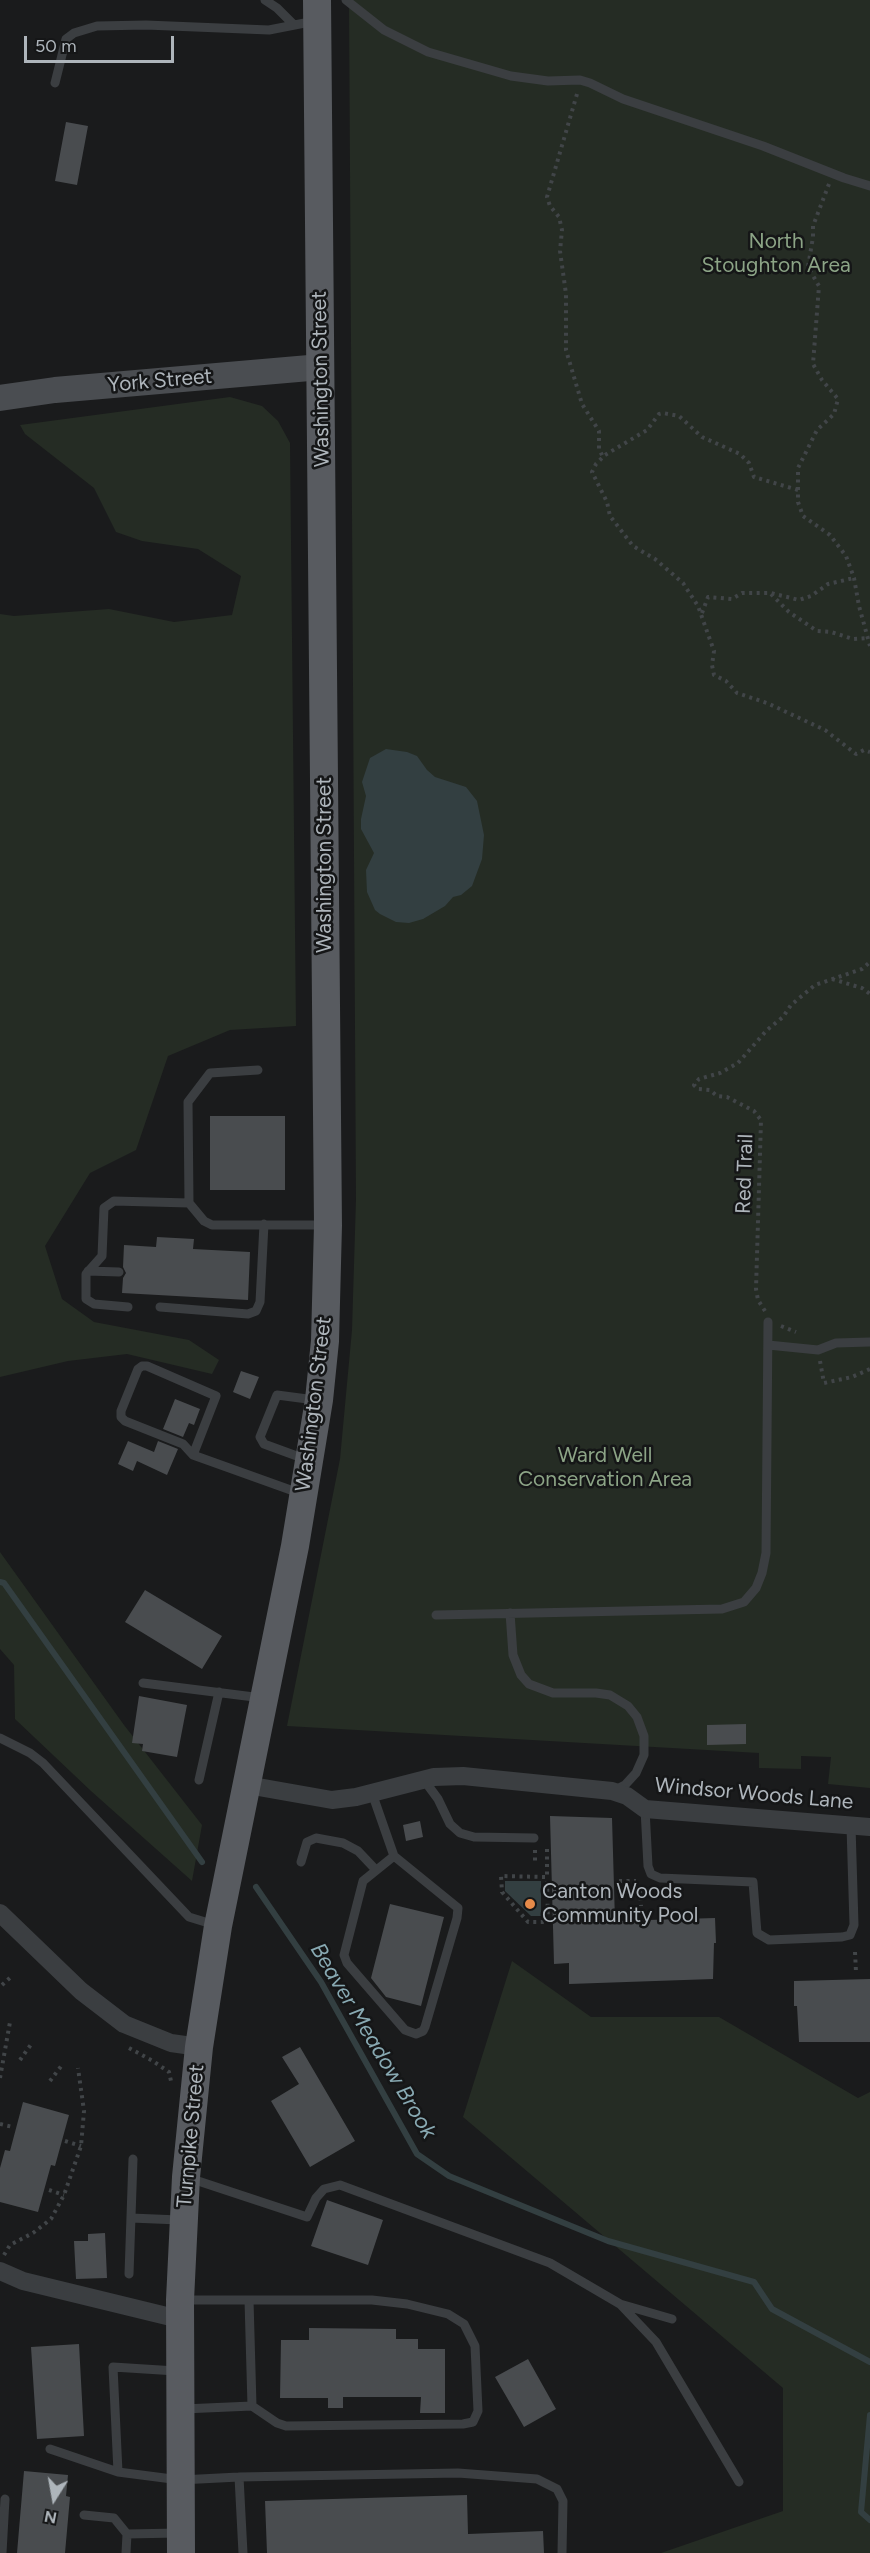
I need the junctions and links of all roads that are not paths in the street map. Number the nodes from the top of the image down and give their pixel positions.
1 (265, 0) edge
2 (346, 0) edge
3 (309, 15) edge
4 (55, 83) dead end
5 (870, 186) edge
6 (321, 367) junction
7 (0, 398) edge
8 (258, 1070) dead end
9 (189, 1203) junction
10 (264, 1224) junction
11 (328, 1225) junction
12 (88, 1271) junction
13 (119, 1272) dead end
14 (128, 1307) dead end
15 (160, 1307) dead end
16 (771, 1321) road end
17 (870, 1342) edge
18 (768, 1345) junction
19 (319, 1400) junction
20 (193, 1455) junction
21 (310, 1461) junction
22 (304, 1495) junction
23 (510, 1613) junction
24 (436, 1615) dead end
25 (143, 1683) dead end
26 (219, 1692) junction
27 (261, 1711) junction
28 (0, 1738) edge
29 (199, 1780) dead end
30 (424, 1780) junction
31 (247, 1785) junction
32 (612, 1791) junction
33 (372, 1793) junction
34 (645, 1809) junction
35 (851, 1826) junction
36 (870, 1827) edge
37 (534, 1838) dead end
38 (393, 1856) junction
39 (301, 1862) dead end
40 (376, 1870) junction
41 (0, 1913) edge
42 (218, 1926) junction
43 (199, 2047) junction
44 (133, 2159) dead end
45 (186, 2177) junction
46 (131, 2218) junction
47 (184, 2220) junction
48 (0, 2266) edge
49 (129, 2274) dead end
50 (249, 2300) junction
51 (620, 2304) junction
52 (180, 2310) junction
53 (672, 2319) dead end
54 (180, 2371) junction
55 (252, 2406) junction
56 (180, 2409) junction
57 (50, 2449) dead end
58 (118, 2472) junction
59 (239, 2477) junction
60 (180, 2480) junction
61 (740, 2482) dead end
62 (5, 2499) dead end
63 (84, 2515) dead end
64 (127, 2534) junction
65 (181, 2543) edge
66 (2, 2553) edge
67 (126, 2553) edge
68 (243, 2553) edge
69 (562, 2553) edge

1 - 3 lane
2 - 5 lane
3 - 4 lane
3 - 6 main road, Washington Street
6 - 7 street, York Street
6 - 11 main road, Washington Street
8 - 9 lane
9 - 10 lane
9 - 12 lane
10 - 11 lane
10 - 15 lane
11 - 19 main road, Washington Street
12 - 13 lane
12 - 14 lane
16 - 18 lane
17 - 18 lane
18 - 23 lane
19 - 21 main road, Washington Street
19 - 21 lane
20 - 20 lane
20 - 22 lane
21 - 22 main road, Washington Street
22 - 27 main road, Washington Street
23 - 24 lane
23 - 32 lane
25 - 26 lane
26 - 27 lane
26 - 29 lane
27 - 31 main road, Turnpike Street
28 - 42 lane
30 - 32 street, Windsor Woods Lane
30 - 33 street, Windsor Woods Lane
30 - 37 lane
31 - 33 street, Windsor Woods Lane
31 - 42 main road, Turnpike Street
32 - 34 street, Windsor Woods Lane
33 - 38 lane
34 - 35 street, Windsor Woods Lane
34 - 35 lane
35 - 36 street, Windsor Woods Lane
38 - 40 lane
38 - 40 lane
39 - 40 lane
41 - 43 street
42 - 43 main road, Turnpike Street
43 - 45 main road, Turnpike Street
44 - 46 lane
45 - 47 main road, Turnpike Street
45 - 51 lane
46 - 47 lane
46 - 49 lane
47 - 52 main road, Turnpike Street
48 - 52 street
50 - 52 lane
50 - 55 lane
50 - 55 lane
51 - 53 lane
51 - 61 lane
52 - 54 main road, Turnpike Street
54 - 56 main road, Turnpike Street
54 - 58 lane
55 - 56 lane
56 - 60 main road, Turnpike Street
57 - 58 lane
58 - 60 lane
59 - 60 lane
59 - 68 lane
59 - 69 lane
60 - 65 main road, Turnpike Street
62 - 66 lane
63 - 64 lane
64 - 65 lane
64 - 67 lane

